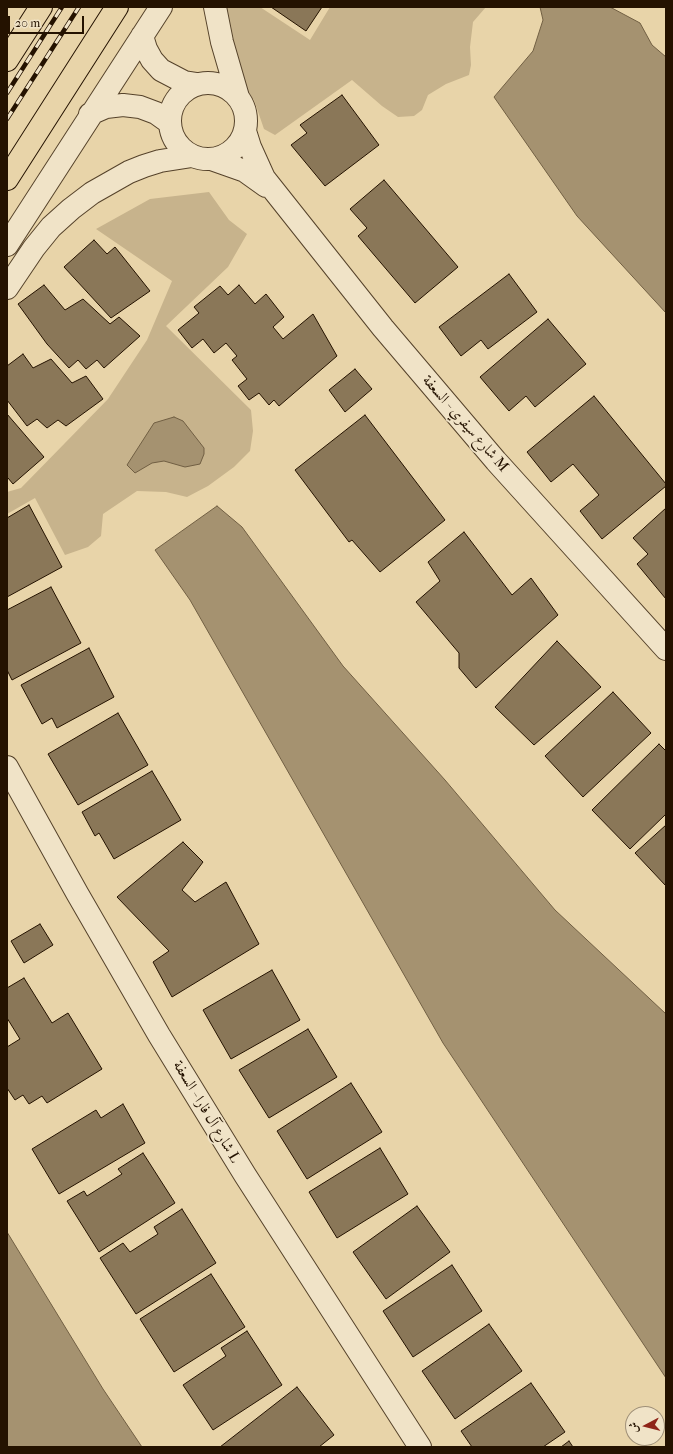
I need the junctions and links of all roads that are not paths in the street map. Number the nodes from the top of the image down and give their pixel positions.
1 (41, 7) edge
2 (117, 7) edge
3 (160, 7) edge
4 (216, 15) edge
5 (142, 36) junction
6 (7, 60) edge
7 (202, 83) junction
8 (238, 97) junction
9 (90, 114) junction
10 (170, 126) junction
11 (245, 131) junction
12 (201, 158) junction
13 (129, 172) junction
14 (7, 178) edge
15 (273, 192) junction
16 (7, 245) edge
17 (7, 288) edge
18 (666, 649) edge
19 (7, 767) edge
20 (420, 1447) edge

1 - 6 main road
2 - 14 main road
3 - 5 street
4 - 7 street
4 - 8 street
5 - 7 street
5 - 9 street
7 - 8 street
7 - 10 street
8 - 11 street
9 - 10 street
9 - 16 street
10 - 12 street
10 - 13 street
11 - 12 street
11 - 15 street, شارع سيفري - السعفة M
12 - 13 street
12 - 15 street, شارع سيفري - السعفة M
13 - 17 street
15 - 18 street, شارع سيفري - السعفة M
19 - 20 street, شارع آل فارا - السعفة L

